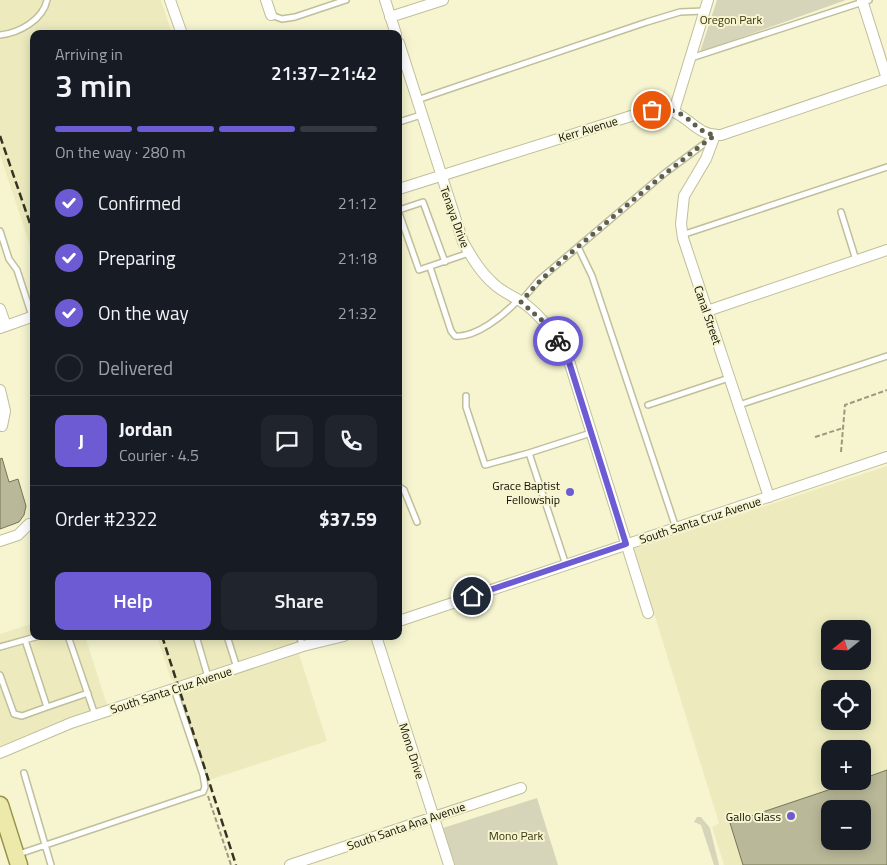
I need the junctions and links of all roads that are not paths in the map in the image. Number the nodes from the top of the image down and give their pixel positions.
1 (47, 0) edge
2 (170, 0) edge
3 (266, 0) edge
4 (346, 0) edge
5 (385, 0) edge
6 (443, 0) edge
7 (708, 0) edge
8 (865, 1) edge
9 (705, 11) junction
10 (270, 15) joint
11 (390, 17) junction
12 (181, 30) edge
13 (395, 30) edge
14 (0, 35) edge
15 (402, 55) edge
16 (691, 58) junction
17 (887, 79) edge
18 (416, 100) junction
19 (674, 111) junction
20 (421, 115) junction
21 (402, 121) edge
22 (715, 135) junction
23 (887, 167) edge
24 (440, 175) junction
25 (402, 188) edge
26 (402, 211) edge
27 (841, 212) dead end
28 (402, 221) edge
29 (0, 231) edge
30 (682, 235) junction
31 (578, 247) junction
32 (887, 250) edge
33 (469, 253) junction
34 (856, 260) junction
35 (445, 262) junction
36 (430, 267) junction
37 (519, 301) junction
38 (30, 307) edge
39 (0, 308) edge
40 (707, 311) junction
41 (30, 317) edge
42 (3, 327) edge
43 (887, 356) edge
44 (730, 378) junction
45 (0, 390) edge
46 (466, 396) dead end
47 (648, 405) dead end
48 (738, 406) junction
49 (2, 426) dead end
50 (591, 433) junction
51 (529, 453) junction
52 (887, 457) edge
53 (402, 489) edge
54 (769, 497) junction
55 (417, 522) dead end
56 (29, 524) dead end
57 (676, 528) junction
58 (0, 541) edge
59 (626, 544) junction
60 (566, 564) junction
61 (648, 613) dead end
62 (402, 620) edge
63 (30, 638) edge
64 (25, 640) junction
65 (69, 640) edge
66 (197, 640) edge
67 (228, 640) edge
68 (377, 640) edge
69 (301, 641) edge
70 (0, 647) edge
71 (237, 668) junction
72 (2, 674) edge
73 (208, 678) junction
74 (174, 689) junction
75 (88, 693) junction
76 (47, 707) junction
77 (95, 715) junction
78 (0, 753) edge
79 (24, 773) dead end
80 (521, 788) dead end
81 (0, 805) edge
82 (433, 817) junction
83 (3, 827) edge
84 (45, 846) junction
85 (18, 860) edge
86 (52, 865) edge
87 (290, 865) edge
88 (449, 865) edge

1 - 14 lane
2 - 12 street
3 - 10 street
4 - 10 lane
5 - 11 street
6 - 11 street
7 - 9 street
8 - 16 lane
8 - 17 street
9 - 16 street
9 - 18 lane
11 - 13 street
15 - 18 street, Tenaya Drive
16 - 19 street
17 - 22 street
18 - 20 street, Tenaya Drive
19 - 22 street
19 - 24 street, Kerr Avenue
20 - 21 lane
20 - 24 street, Tenaya Drive
22 - 30 street, Canal Street
22 - 31 lane
23 - 30 lane
24 - 25 street, Kerr Avenue
24 - 33 street, Tenaya Drive
26 - 35 lane
27 - 34 lane
28 - 36 lane
29 - 38 lane
30 - 40 street, Canal Street
31 - 37 lane
31 - 57 lane
32 - 34 street
33 - 35 lane
33 - 37 street, Tenaya Drive
34 - 40 street
35 - 36 lane
36 - 37 lane
37 - 50 street, Tenaya Drive
39 - 42 street
40 - 44 street, Canal Street
41 - 42 street
43 - 48 lane
44 - 47 lane
44 - 48 street, Canal Street
45 - 49 street
46 - 51 lane
48 - 54 street, Canal Street
50 - 51 lane
50 - 59 street, Tenaya Drive
51 - 60 lane
52 - 54 street, South Santa Cruz Avenue
53 - 55 lane
54 - 57 street, South Santa Cruz Avenue
56 - 58 street
57 - 59 street, South Santa Cruz Avenue
59 - 60 street, South Santa Cruz Avenue
59 - 61 street, Tenaya Drive
60 - 62 street, South Santa Cruz Avenue
63 - 64 lane
64 - 70 lane
64 - 76 lane
65 - 75 lane
66 - 73 lane
67 - 71 lane
68 - 82 street, Mono Drive
69 - 71 street, South Santa Cruz Avenue
71 - 73 street, South Santa Cruz Avenue
72 - 76 lane
73 - 74 street, South Santa Cruz Avenue
74 - 77 street, South Santa Cruz Avenue
74 - 84 lane
75 - 76 lane
75 - 77 lane
77 - 78 street, South Santa Cruz Avenue
79 - 84 lane
80 - 82 street, South Santa Ana Avenue
81 - 83 main road
82 - 87 street, South Santa Ana Avenue
82 - 88 street, Mono Drive
83 - 85 main road
84 - 85 lane
84 - 86 lane

